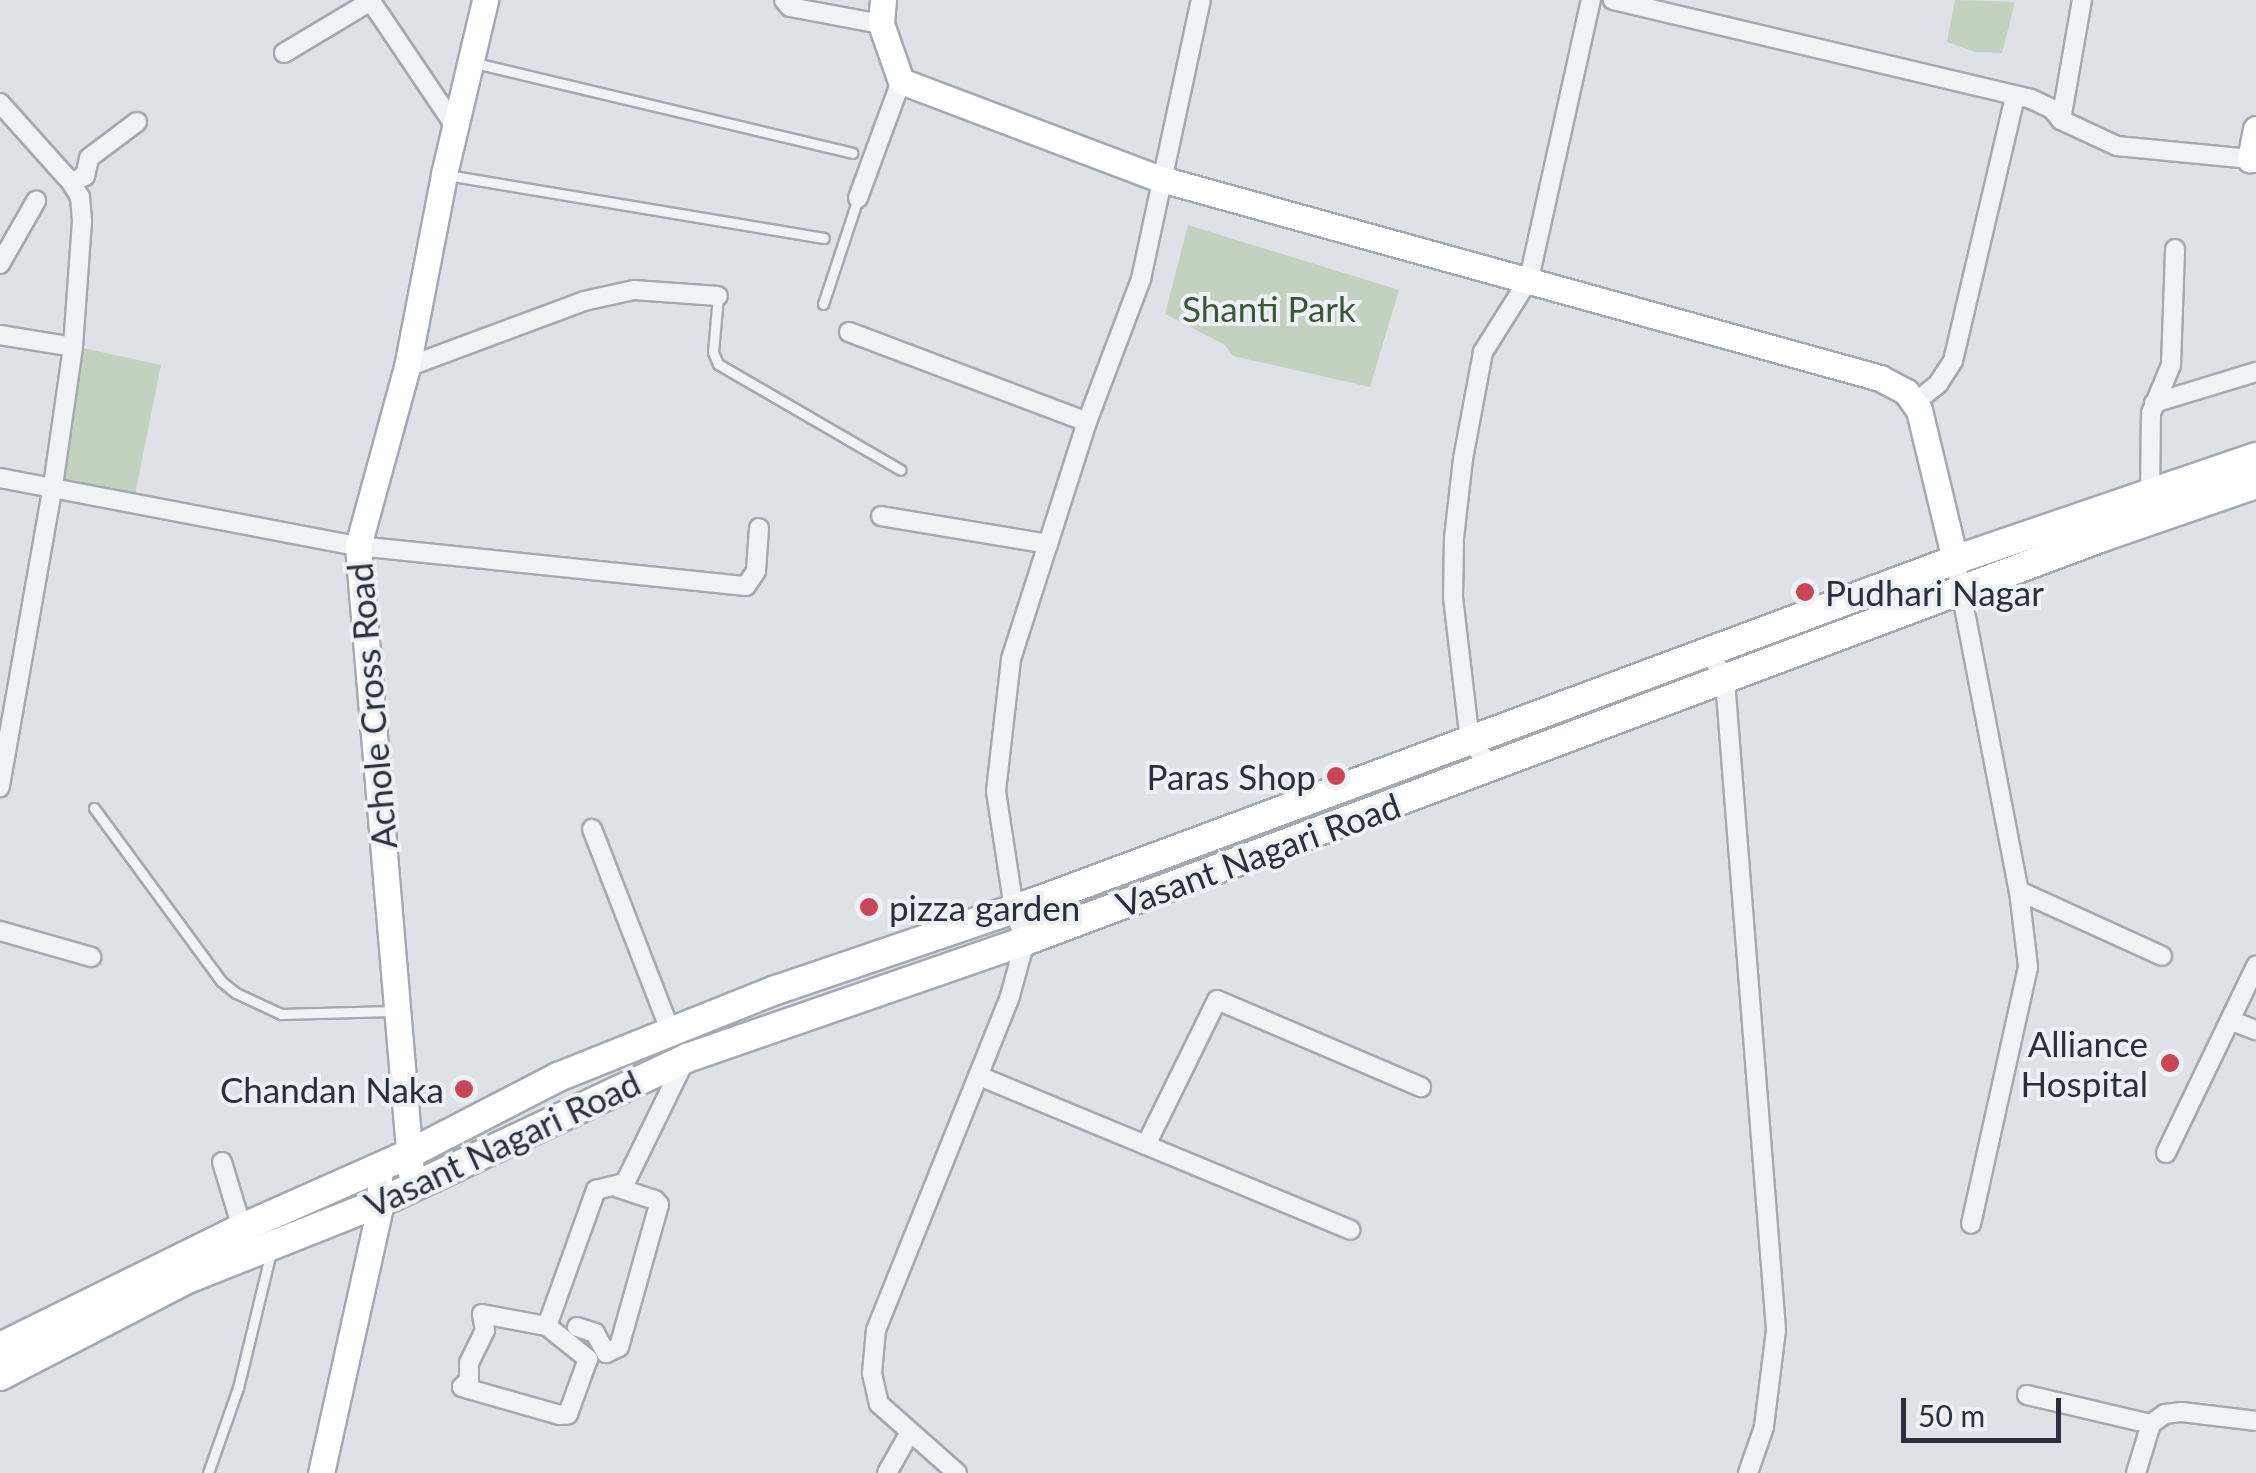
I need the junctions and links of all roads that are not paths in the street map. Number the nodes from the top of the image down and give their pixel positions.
1 (370, 0) edge
2 (485, 0) edge
3 (784, 0) edge
4 (1202, 0) edge
5 (1591, 0) edge
6 (1613, 0) edge
7 (2082, 0) edge
8 (882, 12) edge
9 (284, 53) dead end
10 (472, 62) junction
11 (901, 80) junction
12 (2016, 96) junction
13 (0, 104) edge
14 (2061, 120) junction
15 (137, 122) dead end
16 (457, 129) junction
17 (2256, 129) edge
18 (852, 153) dead end
19 (2253, 159) edge
20 (444, 174) junction
21 (1160, 179) junction
22 (72, 182) junction
23 (858, 198) joint
24 (36, 201) dead end
25 (824, 238) dead end
26 (2175, 249) dead end
27 (0, 264) edge
28 (1529, 279) junction
29 (718, 296) joint
30 (823, 304) dead end
31 (849, 332) dead end
32 (0, 335) edge
33 (73, 347) junction
34 (407, 367) junction
35 (2256, 372) edge
36 (1914, 403) junction
37 (2154, 403) junction
38 (1087, 422) junction
39 (2256, 457) edge
40 (901, 470) dead end
41 (0, 478) edge
42 (2256, 484) edge
43 (53, 485) junction
44 (2150, 493) junction
45 (881, 516) dead end
46 (758, 528) dead end
47 (1048, 544) junction
48 (358, 546) junction
49 (1955, 560) junction
50 (1961, 591) junction
51 (1708, 650) junction
52 (1724, 680) junction
53 (1470, 742) junction
54 (1494, 768) junction
55 (0, 787) edge
56 (94, 808) dead end
57 (592, 829) dead end
58 (2019, 892) junction
59 (1014, 909) junction
60 (0, 932) edge
61 (1025, 941) junction
62 (92, 956) dead end
63 (2162, 956) dead end
64 (2256, 966) edge
65 (396, 1011) junction
66 (2232, 1021) junction
67 (2256, 1030) edge
68 (671, 1033) junction
69 (686, 1058) junction
70 (979, 1076) junction
71 (1421, 1087) dead end
72 (1146, 1145) junction
73 (2166, 1153) dead end
74 (409, 1154) junction
75 (222, 1162) dead end
76 (378, 1166) junction
77 (412, 1186) junction
78 (618, 1188) junction
79 (381, 1202) junction
80 (273, 1214) junction
81 (1971, 1224) dead end
82 (242, 1228) junction
83 (1350, 1230) dead end
84 (272, 1245) junction
85 (547, 1326) junction
86 (577, 1327) dead end
87 (0, 1347) edge
88 (0, 1376) edge
89 (2027, 1395) dead end
90 (2256, 1421) edge
91 (2151, 1424) junction
92 (910, 1432) junction
93 (208, 1473) edge
94 (321, 1473) edge
95 (886, 1473) edge
96 (957, 1473) edge
97 (1748, 1473) edge
98 (2136, 1473) edge

1 - 9 street
1 - 16 street
2 - 10 street, Achole Cross Road
3 - 8 street
4 - 21 street
5 - 28 street
6 - 12 street
7 - 14 street
8 - 11 street
10 - 16 street, Achole Cross Road
10 - 18 lane
11 - 21 street
11 - 23 street
12 - 14 street
12 - 36 street
13 - 22 street
14 - 19 street
15 - 22 street
16 - 20 street, Achole Cross Road
17 - 19 street
20 - 25 lane
20 - 34 street, Achole Cross Road
21 - 28 street
21 - 38 street
22 - 33 street
23 - 30 lane
24 - 27 street
26 - 37 street
28 - 36 street
28 - 53 street
29 - 34 street
29 - 40 lane
31 - 38 street
32 - 33 street
33 - 43 street
34 - 48 street, Achole Cross Road
35 - 37 street
36 - 49 street
37 - 44 street
38 - 47 street
39 - 44 main road, Vasant Nagari Road
41 - 43 street
42 - 50 main road, Vasant Nagari Road
43 - 48 street
43 - 55 street
44 - 49 main road, Vasant Nagari Road
45 - 47 street
46 - 48 street
47 - 59 street
48 - 65 street, Achole Cross Road
49 - 50 street
49 - 51 main road, Vasant Nagari Road
50 - 52 main road, Vasant Nagari Road
50 - 58 street
51 - 52 street
51 - 53 main road, Vasant Nagari Road
52 - 54 main road, Vasant Nagari Road
52 - 97 street
53 - 54 street
53 - 59 main road, Vasant Nagari Road
54 - 61 main road, Vasant Nagari Road
56 - 65 lane
57 - 68 street
58 - 63 street
58 - 81 street
59 - 61 street
59 - 68 main road, Vasant Nagari Road
60 - 62 street
61 - 69 main road, Vasant Nagari Road
61 - 70 street
64 - 66 street
65 - 74 street, Achole Cross Road
66 - 67 street
66 - 73 street
68 - 74 main road, Vasant Nagari Road
69 - 77 main road, Vasant Nagari Road
69 - 78 street
70 - 72 street
70 - 92 street
71 - 72 street
72 - 83 street
74 - 76 main road, Vasant Nagari Road
74 - 77 street, Achole Cross Road
75 - 82 street
76 - 79 street
76 - 80 main road, Vasant Nagari Road
77 - 79 main road, Vasant Nagari Road
78 - 85 street
78 - 86 street
79 - 84 main road, Vasant Nagari Road
79 - 94 street
80 - 82 main road, Vasant Nagari Road
80 - 84 lane
82 - 87 main road, Vasant Nagari Road
84 - 88 main road, Vasant Nagari Road
84 - 93 lane
85 - 85 street
89 - 91 street
90 - 91 street
91 - 98 street
92 - 95 street
92 - 96 street

